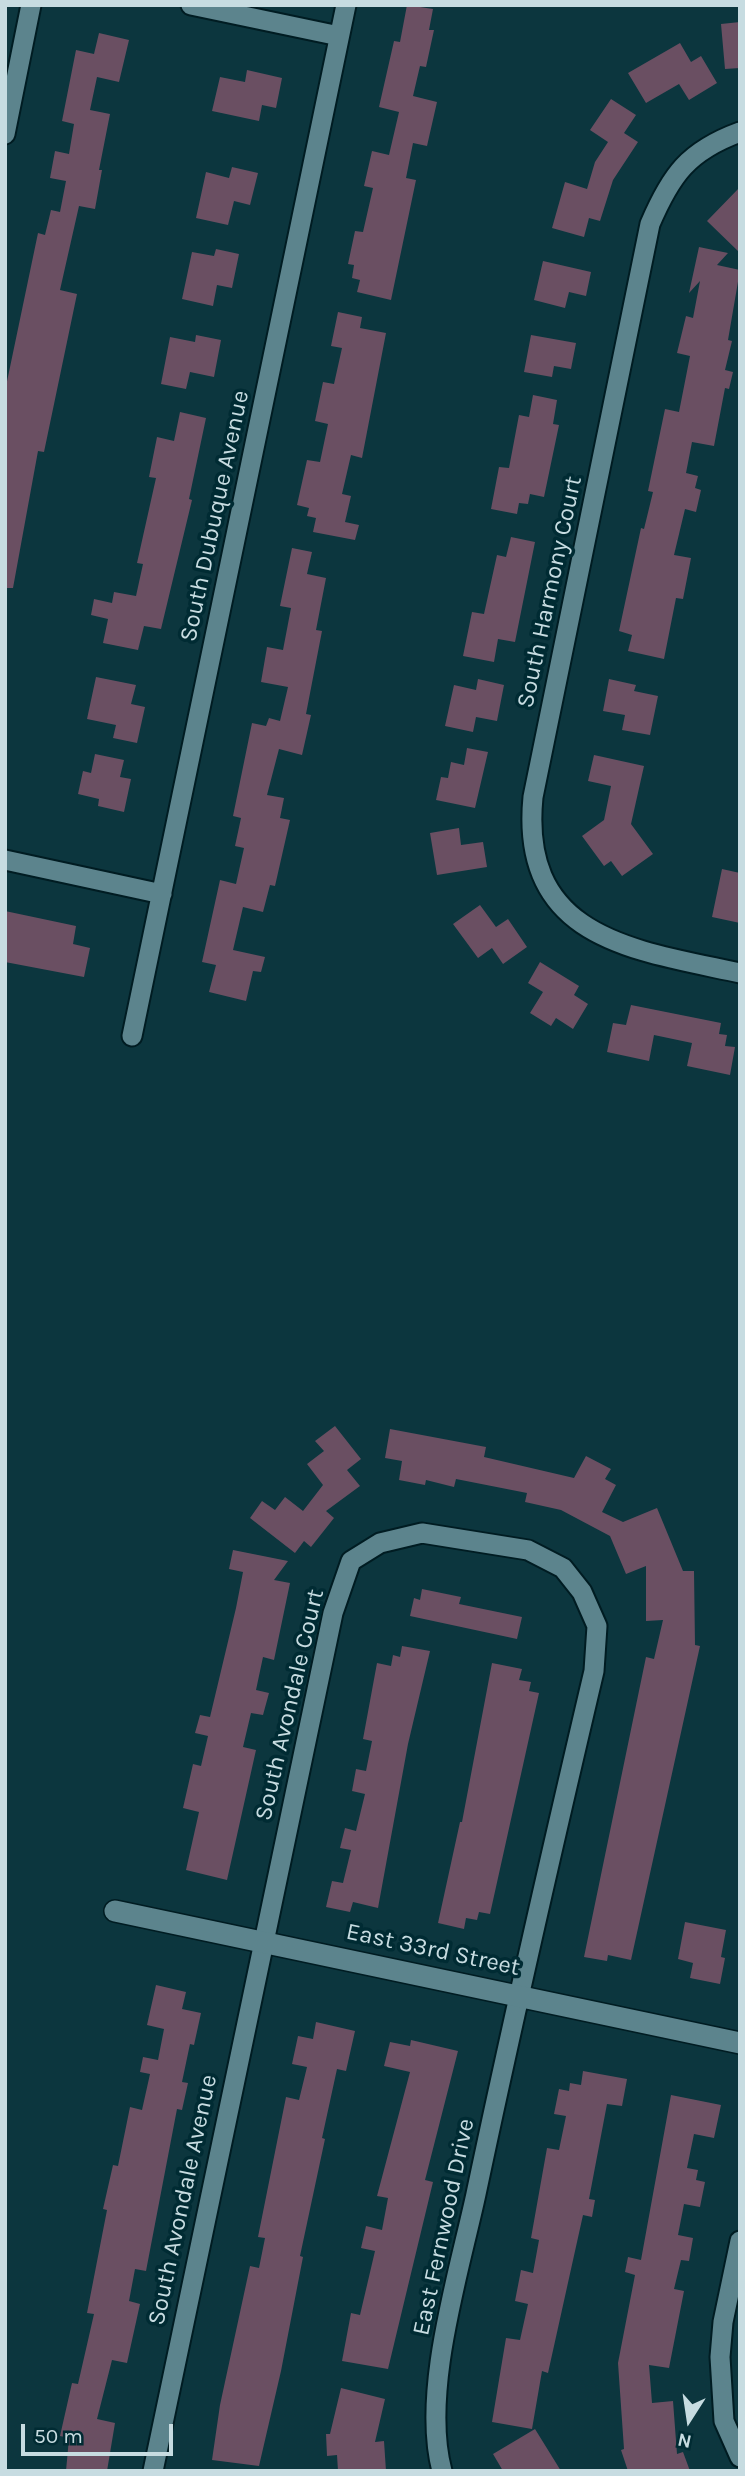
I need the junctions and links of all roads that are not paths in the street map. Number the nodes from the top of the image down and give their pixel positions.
1 (31, 5) edge
2 (191, 5) edge
3 (346, 5) edge
4 (339, 36) junction
5 (740, 132) edge
6 (5, 134) edge
7 (5, 860) edge
8 (162, 894) junction
9 (740, 973) edge
10 (132, 1036) dead end
11 (115, 1910) dead end
12 (263, 1940) junction
13 (518, 1995) junction
14 (740, 2043) edge
15 (740, 2241) edge
16 (740, 2458) edge
17 (153, 2471) edge
18 (442, 2471) edge

1 - 6 street
2 - 4 street
3 - 4 street, South Dubuque Avenue
4 - 8 street, South Dubuque Avenue
5 - 9 street, South Harmony Court
7 - 8 street
8 - 10 street, South Dubuque Avenue
11 - 12 street, East 33rd Street
12 - 13 street, East 33rd Street
12 - 13 street, South Avondale Court
12 - 17 street, South Avondale Avenue
13 - 14 street, East 33rd Street
13 - 18 street, East Fernwood Drive
15 - 16 street

